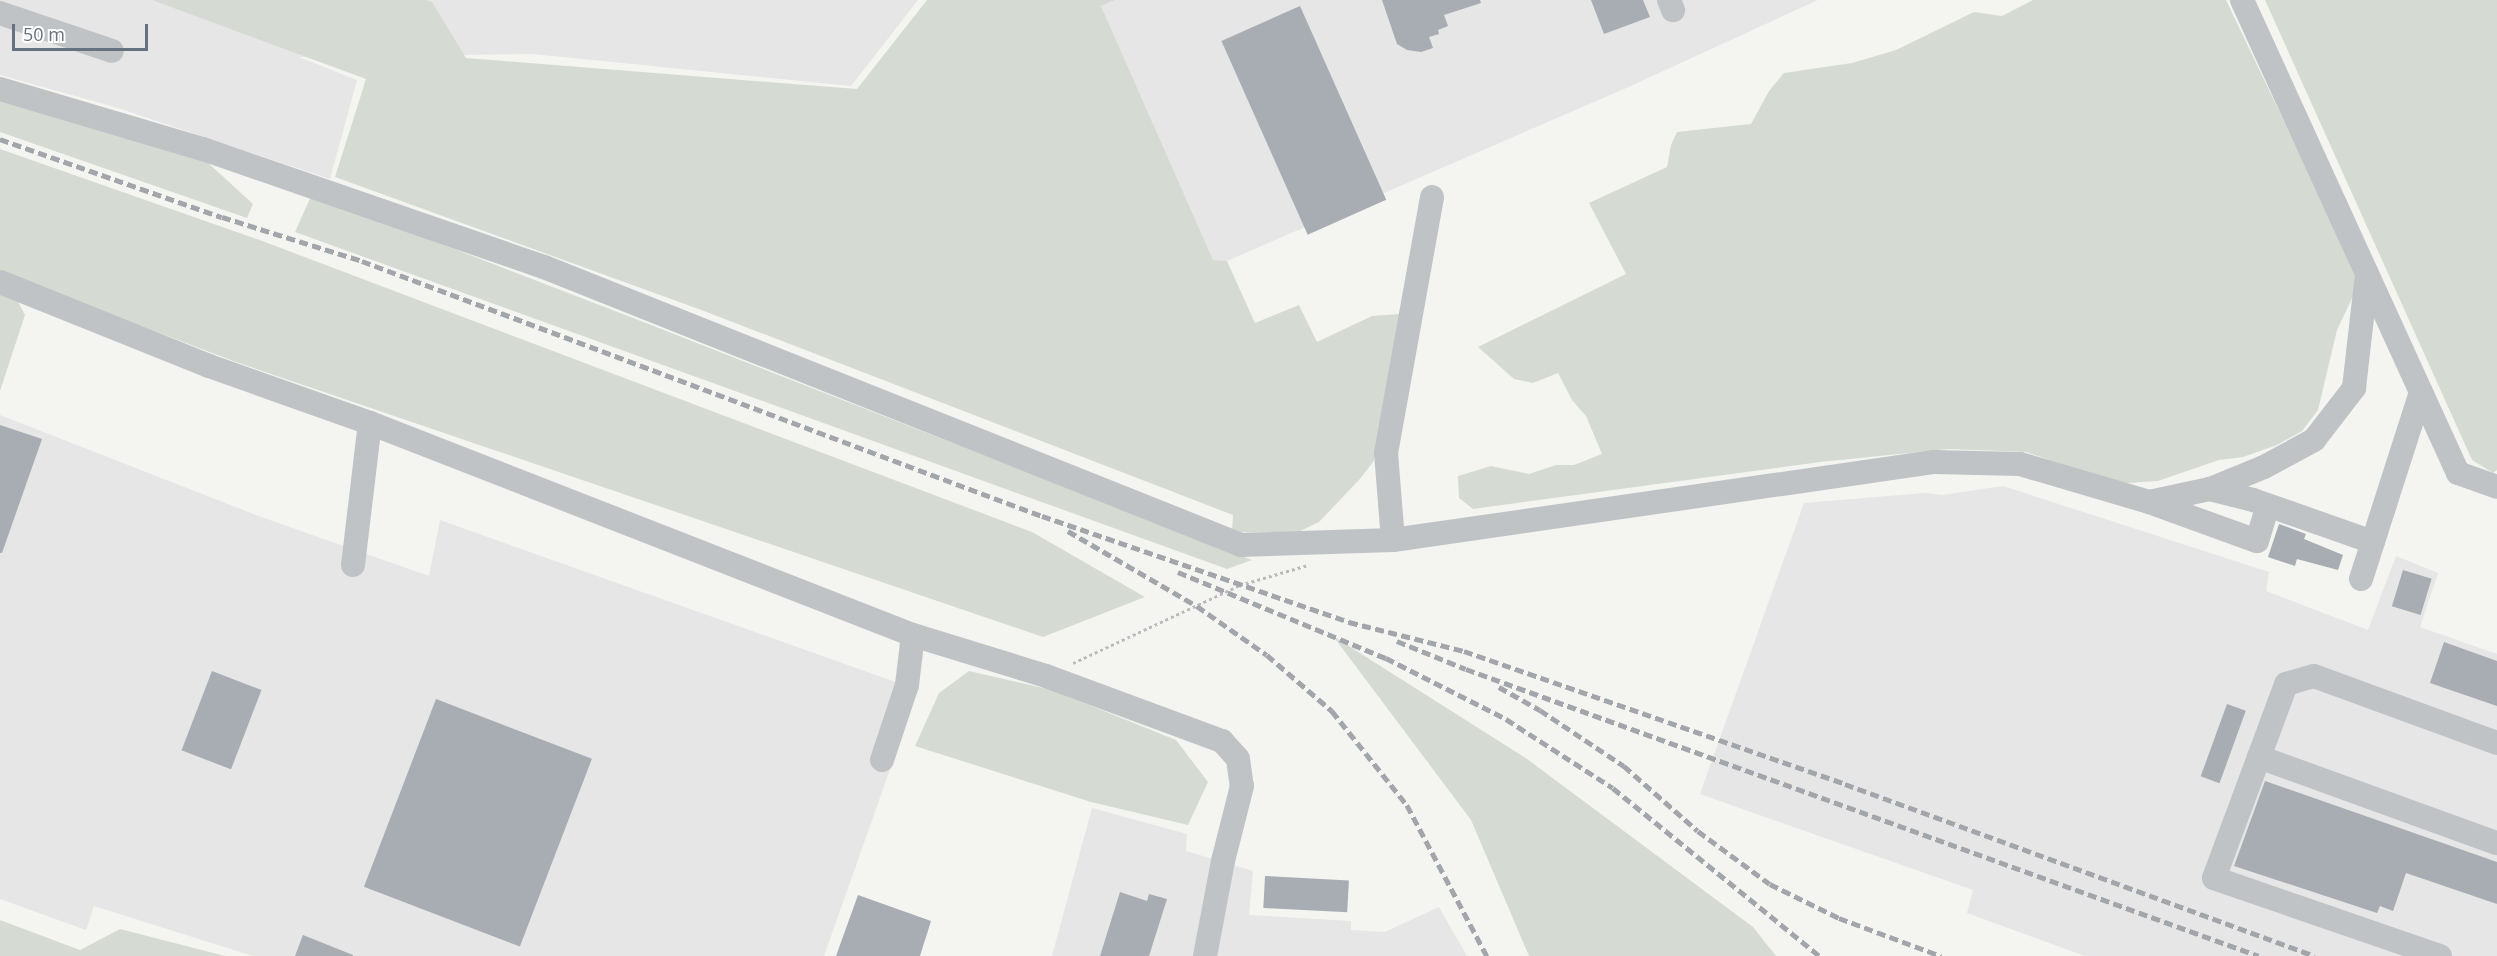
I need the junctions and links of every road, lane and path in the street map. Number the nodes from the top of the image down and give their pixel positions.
1 (2242, 0) edge
2 (0, 13) edge
3 (112, 51) dead end
4 (0, 89) edge
5 (1432, 197) dead end
6 (2367, 273) junction
7 (0, 282) edge
8 (2421, 392) junction
9 (370, 423) junction
10 (2497, 487) edge
11 (2210, 489) junction
12 (2149, 502) junction
13 (2268, 506) junction
14 (1393, 540) junction
15 (2373, 542) junction
16 (1316, 563) dead end
17 (352, 565) dead end
18 (2361, 579) dead end
19 (913, 635) junction
20 (1046, 676) junction
21 (2497, 743) edge
22 (2259, 757) junction
23 (882, 760) dead end
24 (2497, 843) edge
25 (1205, 956) edge
26 (2440, 956) edge

1 - 6 street
2 - 3 street
4 - 14 street
5 - 14 street
6 - 8 street
6 - 11 street
7 - 9 street
8 - 10 street
8 - 15 street
9 - 17 street
9 - 19 street
11 - 12 street
11 - 13 street
12 - 13 street
12 - 14 street
13 - 15 street
15 - 18 street
16 - 20 path
19 - 20 street
19 - 23 street
20 - 25 street
21 - 22 street
22 - 24 street
22 - 26 street

